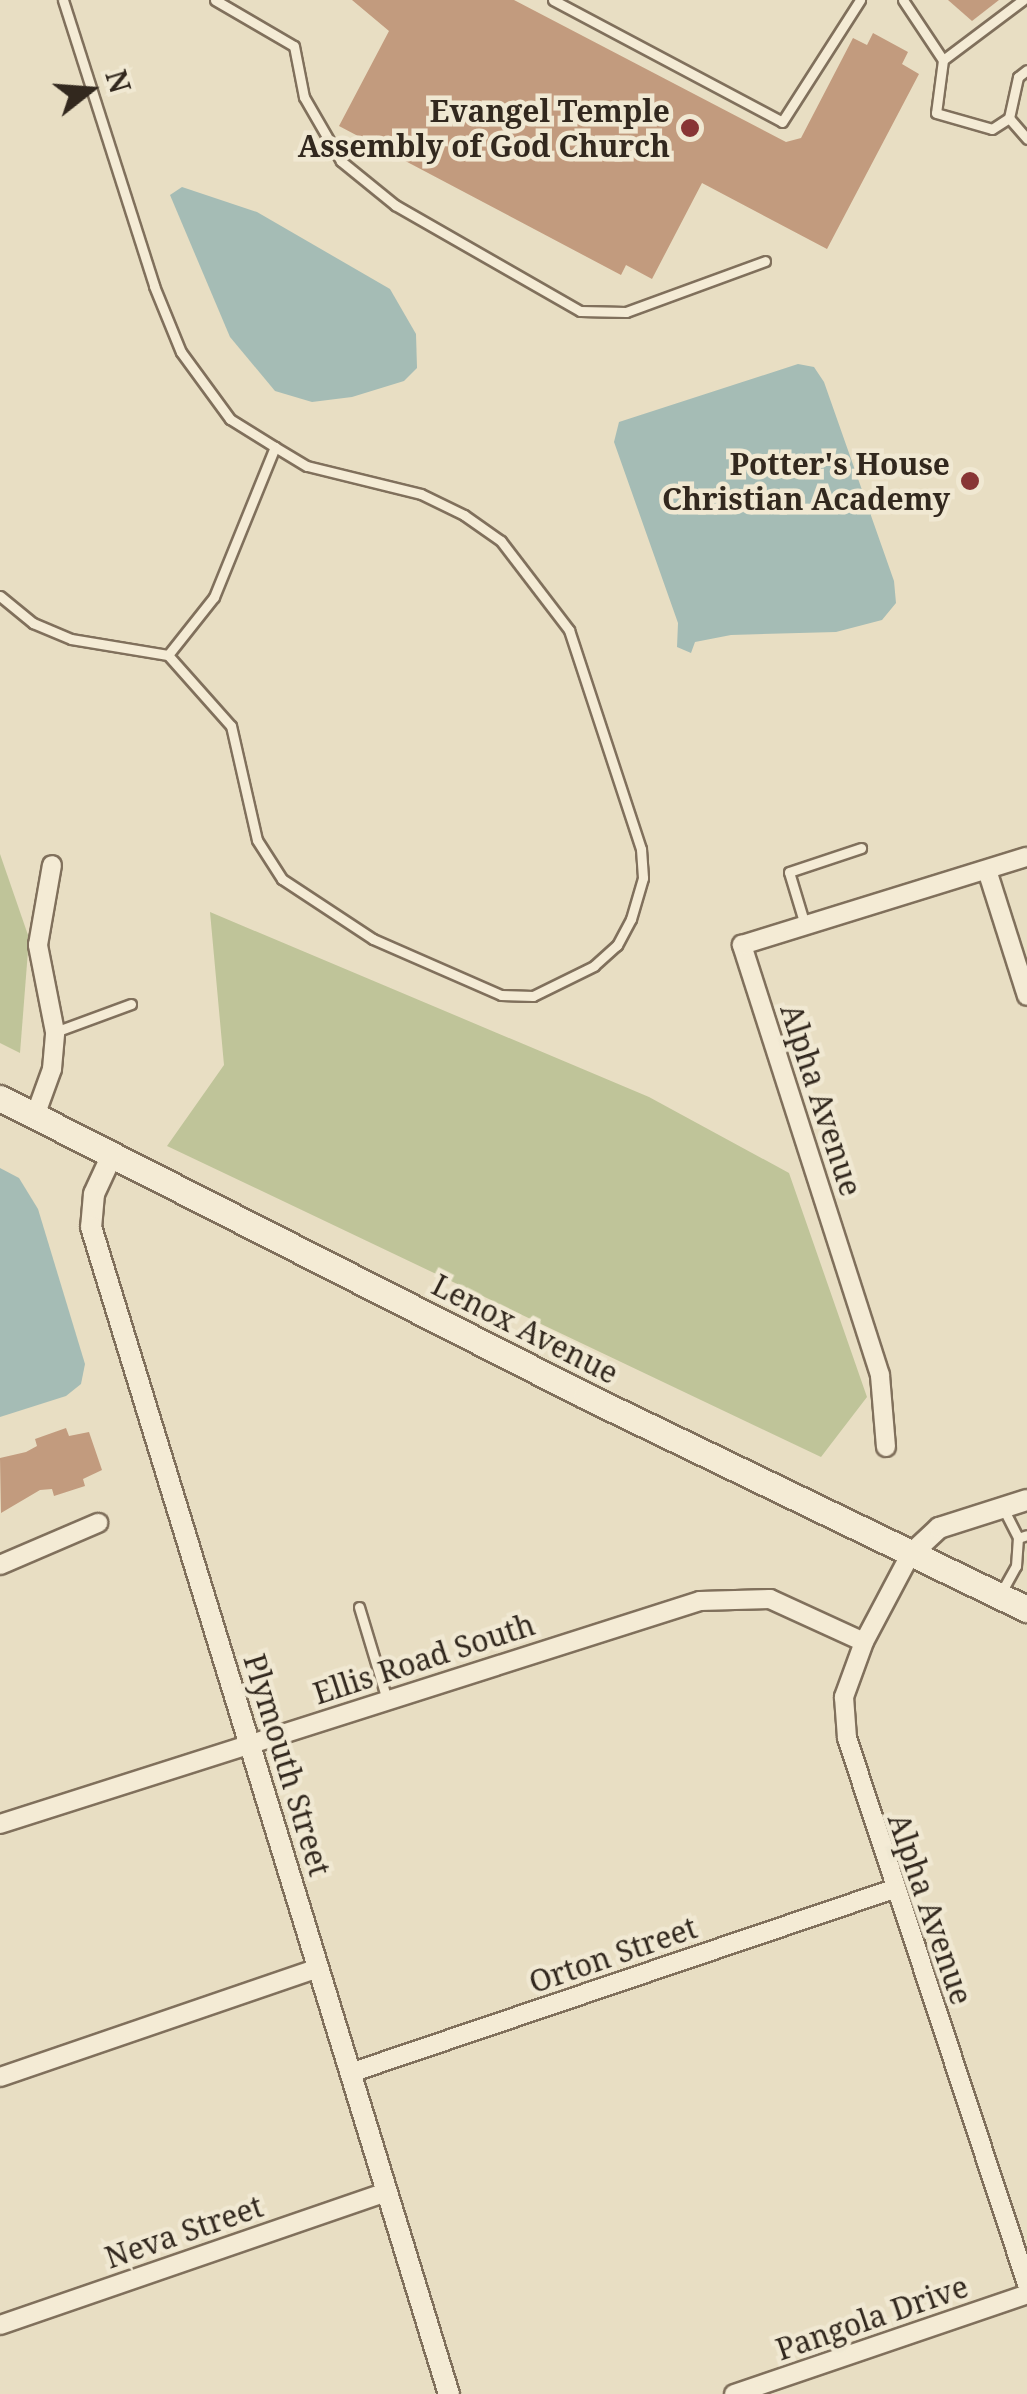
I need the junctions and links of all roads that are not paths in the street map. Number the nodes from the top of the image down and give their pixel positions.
1 (62, 0) edge
2 (215, 0) edge
3 (553, 0) edge
4 (860, 0) edge
5 (903, 0) edge
6 (1023, 0) edge
7 (942, 60) junction
8 (1027, 70) edge
9 (1008, 118) junction
10 (1027, 140) edge
11 (765, 262) dead end
12 (275, 447) junction
13 (0, 596) edge
14 (168, 655) junction
15 (861, 848) dead end
16 (1027, 856) edge
17 (52, 865) dead end
18 (987, 870) junction
19 (805, 925) junction
20 (1027, 996) edge
21 (131, 1004) dead end
22 (55, 1032) junction
23 (0, 1098) edge
24 (35, 1116) junction
25 (112, 1155) junction
26 (886, 1447) dead end
27 (1027, 1500) edge
28 (1003, 1508) junction
29 (98, 1523) dead end
30 (1023, 1537) edge
31 (910, 1556) junction
32 (0, 1564) edge
33 (1022, 1568) edge
34 (999, 1596) junction
35 (359, 1607) dead end
36 (1027, 1609) edge
37 (864, 1642) junction
38 (387, 1702) junction
39 (250, 1746) junction
40 (0, 1824) edge
41 (894, 1888) junction
42 (318, 1968) junction
43 (350, 2073) junction
44 (0, 2077) edge
45 (387, 2192) junction
46 (1027, 2284) edge
47 (1027, 2294) edge
48 (0, 2325) edge
49 (449, 2394) edge
50 (734, 2394) edge

1 - 12 lane
2 - 11 lane
3 - 4 lane
5 - 7 lane
6 - 7 lane
7 - 9 lane
8 - 9 lane
9 - 10 lane
12 - 14 lane
12 - 14 lane
13 - 14 lane
15 - 19 lane
16 - 18 street
17 - 22 street
18 - 19 street
18 - 20 street
19 - 26 street, Alpha Avenue
21 - 22 lane
22 - 24 street
23 - 24 main road, Lenox Avenue
24 - 25 main road, Lenox Avenue
25 - 31 main road, Lenox Avenue
25 - 39 street, Plymouth Street
27 - 28 street
28 - 30 lane
28 - 31 street
29 - 32 street
30 - 33 lane
31 - 34 main road, Lenox Avenue
31 - 37 street, Alpha Avenue
33 - 34 lane
34 - 36 main road, Lenox Avenue
35 - 38 lane
37 - 38 street, Ellis Road South
37 - 41 street, Alpha Avenue
38 - 39 street, Ellis Road South
39 - 40 street, Ellis Road South
39 - 42 street, Plymouth Street
41 - 43 street, Orton Street
41 - 46 street, Alpha Avenue
42 - 43 street, Plymouth Street
42 - 44 street
43 - 45 street, Plymouth Street
45 - 48 street, Neva Street
45 - 49 street, Plymouth Street
47 - 50 street, Pangola Drive

